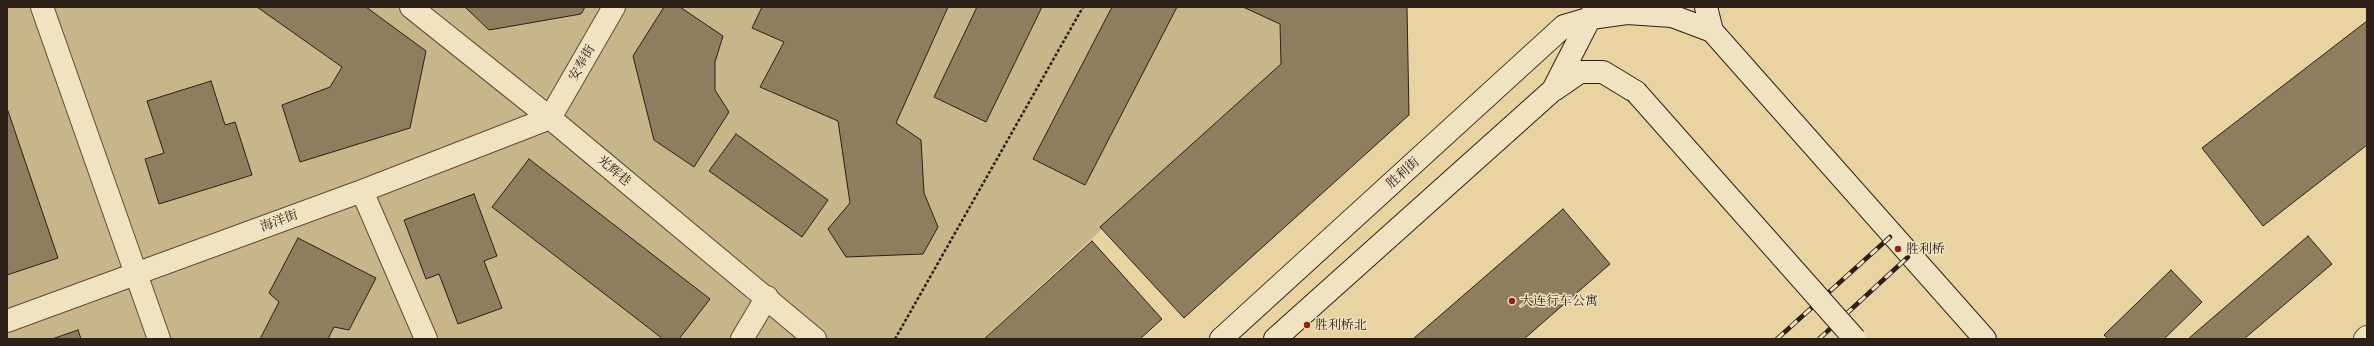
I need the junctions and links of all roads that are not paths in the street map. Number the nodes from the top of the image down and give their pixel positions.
1 (42, 7) edge
2 (411, 7) edge
3 (614, 7) edge
4 (1706, 7) edge
5 (1593, 12) edge
6 (1712, 31) junction
7 (1553, 90) junction
8 (550, 118) junction
9 (362, 191) junction
10 (136, 274) junction
11 (767, 297) junction
12 (7, 321) edge
13 (159, 339) edge
14 (426, 339) edge
15 (742, 339) edge
16 (815, 339) edge
17 (1221, 339) edge
18 (1276, 339) edge
19 (1855, 339) edge
20 (1985, 339) edge

1 - 10 main road
2 - 8 main road, 光辉巷
3 - 8 main road, 安奉街
4 - 6 main road
5 - 6 main road, 胜利街
5 - 7 main road
5 - 17 main road, 胜利街
6 - 20 main road
7 - 18 main road
7 - 19 main road, bridge
8 - 9 main road, 海洋街
8 - 11 main road, 光辉巷
9 - 10 main road, 海洋街
9 - 14 main road
10 - 12 main road, 海洋街
10 - 13 main road
11 - 15 main road
11 - 16 main road, 光辉巷

